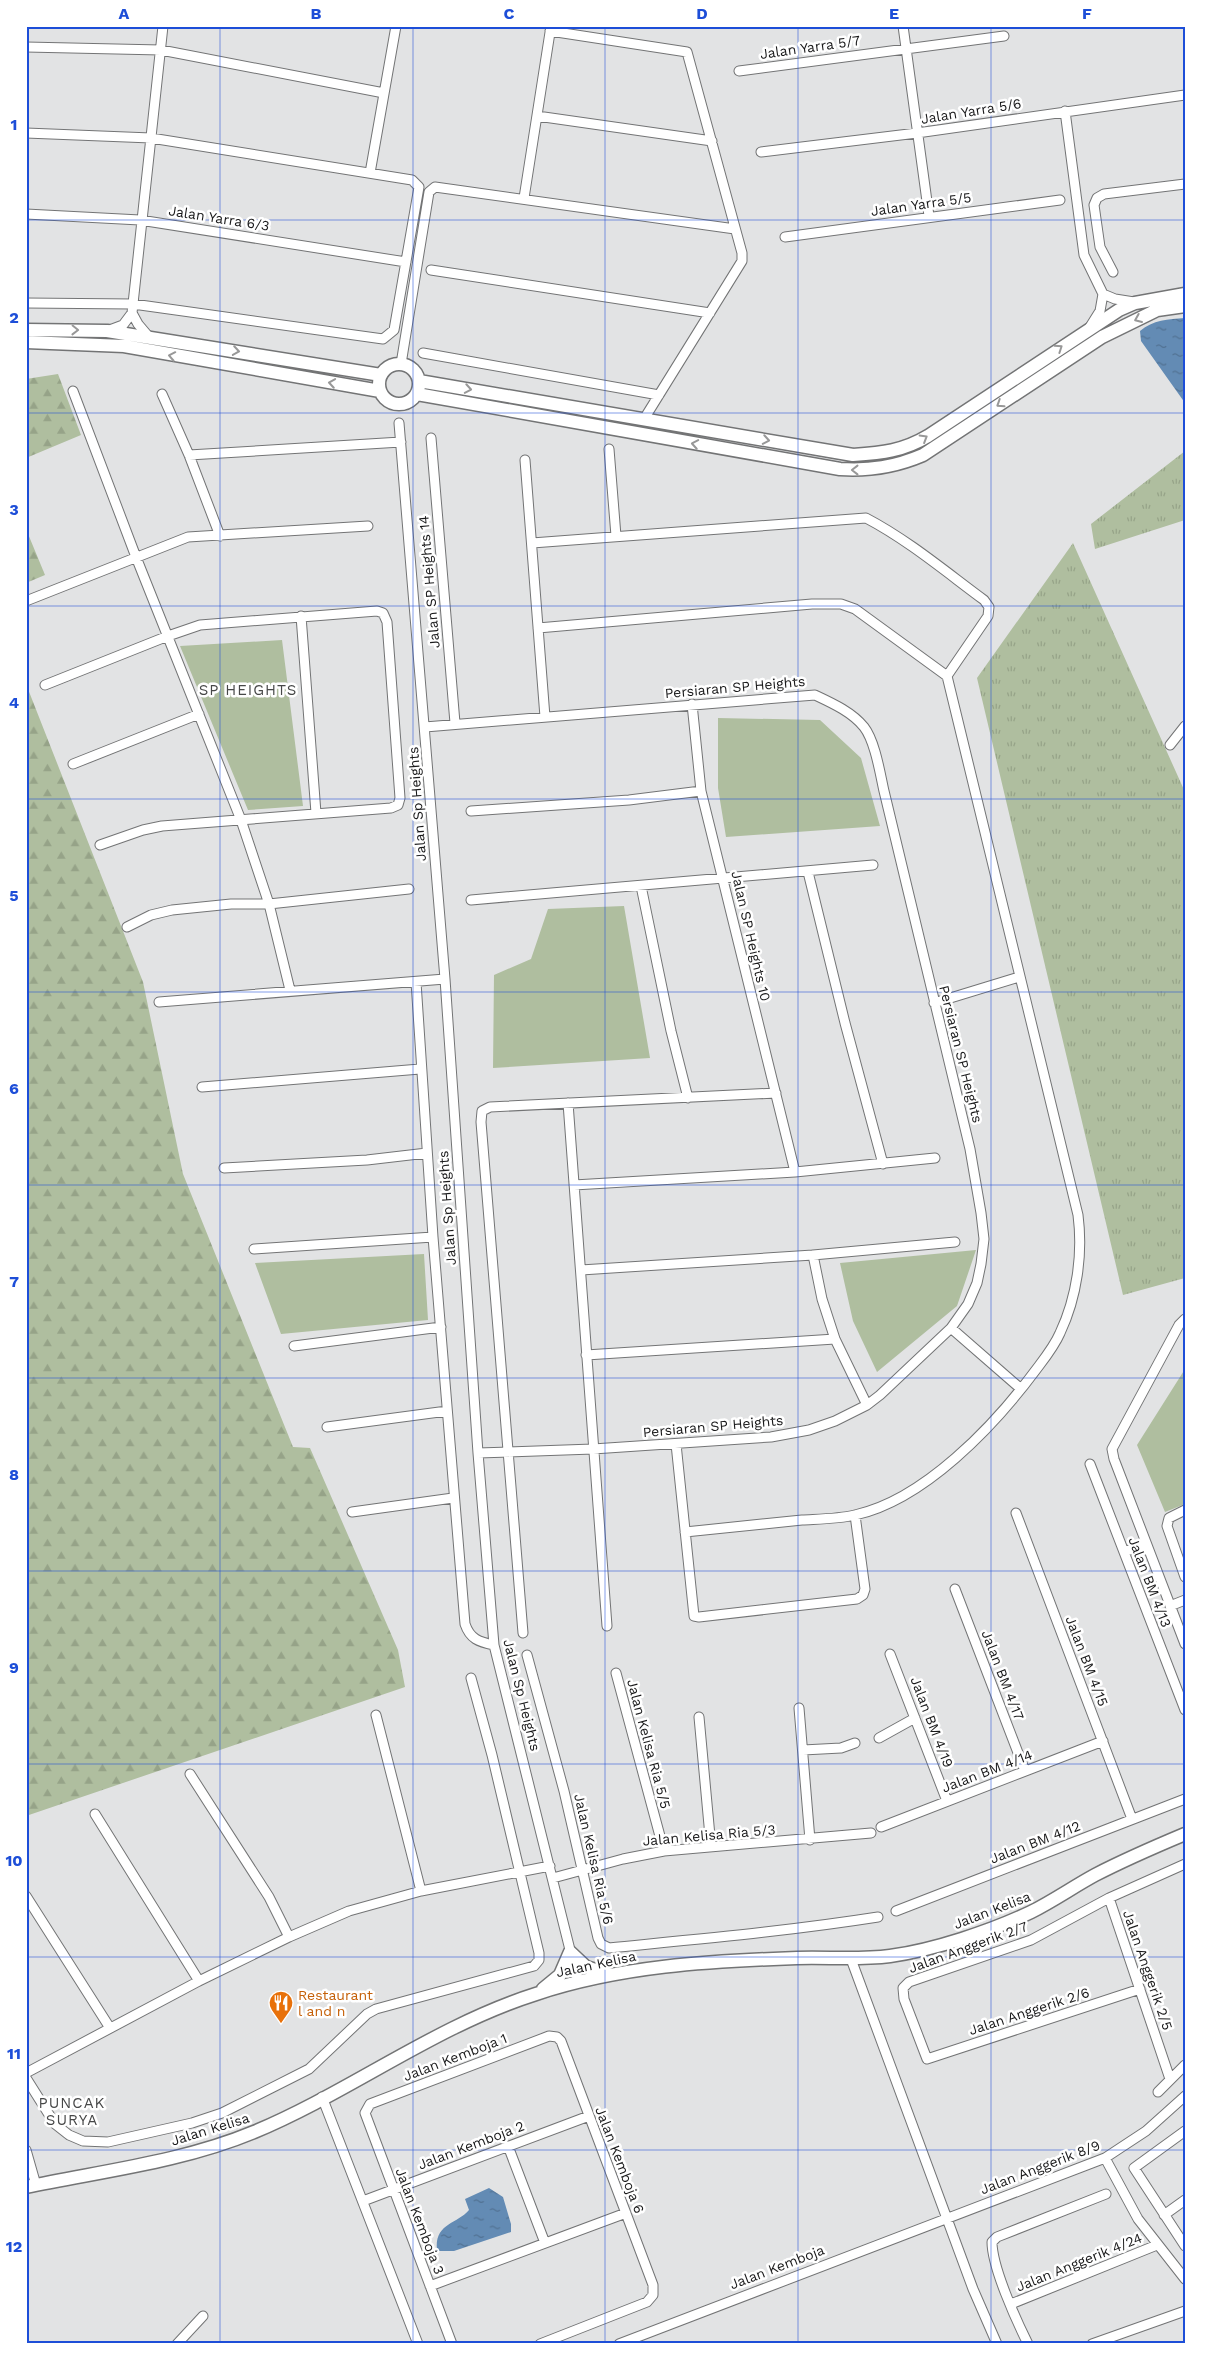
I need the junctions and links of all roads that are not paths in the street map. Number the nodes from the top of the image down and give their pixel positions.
1 (163, 26) edge
2 (396, 26) edge
3 (903, 26) edge
4 (551, 29) edge
5 (1004, 36) dead end
6 (26, 47) edge
7 (906, 48) junction
8 (161, 50) junction
9 (739, 70) dead end
10 (384, 92) junction
11 (1185, 95) edge
12 (1065, 111) junction
13 (537, 116) junction
14 (26, 133) edge
15 (917, 134) junction
16 (151, 138) junction
17 (712, 141) junction
18 (761, 152) dead end
19 (370, 173) junction
20 (1185, 184) edge
21 (524, 198) junction
22 (1060, 200) dead end
23 (26, 214) edge
24 (929, 216) junction
25 (142, 220) junction
26 (735, 229) junction
27 (785, 237) dead end
28 (406, 262) junction
29 (432, 270) dead end
30 (1113, 272) dead end
31 (1103, 294) junction
32 (1185, 294) edge
33 (1139, 302) junction
34 (26, 303) edge
35 (1185, 306) edge
36 (133, 308) junction
37 (710, 314) junction
38 (1090, 328) junction
39 (26, 330) edge
40 (107, 331) junction
41 (149, 337) junction
42 (26, 342) edge
43 (424, 353) dead end
44 (401, 364) junction
45 (381, 375) junction
46 (420, 381) junction
47 (73, 391) dead end
48 (380, 391) junction
49 (162, 394) dead end
50 (417, 394) junction
51 (659, 395) junction
52 (644, 419) junction
53 (399, 423) dead end
54 (431, 438) dead end
55 (401, 442) junction
56 (609, 449) dead end
57 (189, 455) junction
58 (525, 460) dead end
59 (368, 526) dead end
60 (220, 536) junction
61 (616, 536) junction
62 (532, 543) junction
63 (136, 557) junction
64 (26, 601) edge
65 (301, 616) junction
66 (538, 628) junction
67 (168, 636) junction
68 (946, 676) junction
69 (44, 685) dead end
70 (692, 704) junction
71 (199, 714) junction
72 (545, 717) junction
73 (455, 723) junction
74 (1185, 726) edge
75 (425, 727) junction
76 (1170, 745) dead end
77 (73, 764) dead end
78 (701, 791) junction
79 (471, 811) dead end
80 (316, 813) junction
81 (242, 820) junction
82 (100, 845) dead end
83 (873, 865) dead end
84 (808, 872) junction
85 (723, 879) junction
86 (641, 886) junction
87 (409, 889) dead end
88 (471, 900) dead end
89 (269, 904) junction
90 (127, 927) dead end
91 (1019, 977) junction
92 (445, 979) junction
93 (416, 982) junction
94 (290, 990) junction
95 (159, 1002) dead end
96 (934, 1003) junction
97 (420, 1069) junction
98 (202, 1087) dead end
99 (776, 1093) junction
100 (688, 1098) junction
101 (568, 1103) junction
102 (427, 1153) junction
103 (935, 1158) dead end
104 (883, 1164) junction
105 (224, 1168) dead end
106 (795, 1172) junction
107 (574, 1185) junction
108 (433, 1237) junction
109 (955, 1242) dead end
110 (254, 1250) dead end
111 (813, 1255) junction
112 (581, 1270) junction
113 (1185, 1319) edge
114 (441, 1327) junction
115 (951, 1328) junction
116 (835, 1340) junction
117 (294, 1346) dead end
118 (586, 1355) junction
119 (1021, 1389) junction
120 (867, 1405) junction
121 (447, 1411) junction
122 (327, 1427) dead end
123 (676, 1444) junction
124 (593, 1449) junction
125 (510, 1452) junction
126 (478, 1453) junction
127 (1090, 1464) dead end
128 (453, 1498) junction
129 (1185, 1510) edge
130 (352, 1512) dead end
131 (1016, 1513) dead end
132 (855, 1515) junction
133 (685, 1532) junction
134 (1146, 1544) junction
135 (1124, 1552) junction
136 (1185, 1576) edge
137 (955, 1589) dead end
138 (1185, 1600) edge
139 (1170, 1606) junction
140 (607, 1626) dead end
141 (523, 1633) dead end
142 (1185, 1644) edge
143 (494, 1645) junction
144 (890, 1654) dead end
145 (527, 1655) dead end
146 (616, 1674) dead end
147 (471, 1678) dead end
148 (799, 1708) dead end
149 (1185, 1710) edge
150 (376, 1715) dead end
151 (699, 1717) dead end
152 (915, 1718) junction
153 (879, 1738) dead end
154 (1103, 1741) junction
155 (855, 1744) dead end
156 (803, 1750) junction
157 (1025, 1772) junction
158 (190, 1774) dead end
159 (1185, 1799) edge
160 (948, 1801) junction
161 (95, 1814) dead end
162 (1132, 1819) junction
163 (882, 1826) dead end
164 (871, 1833) dead end
165 (1185, 1834) edge
166 (810, 1840) junction
167 (711, 1847) junction
168 (664, 1850) junction
169 (1185, 1864) edge
170 (550, 1866) junction
171 (581, 1869) junction
172 (520, 1872) junction
173 (553, 1878) junction
174 (421, 1891) junction
175 (26, 1896) edge
176 (1110, 1898) junction
177 (896, 1911) dead end
178 (878, 1917) dead end
179 (289, 1937) junction
180 (570, 1952) junction
181 (851, 1958) junction
182 (612, 1974) junction
183 (199, 1982) junction
184 (578, 1982) junction
185 (1140, 1989) junction
186 (536, 1994) junction
187 (110, 2028) junction
188 (556, 2037) joint
189 (927, 2059) joint
190 (1185, 2065) edge
191 (26, 2073) edge
192 (26, 2078) edge
193 (1170, 2078) junction
194 (1158, 2092) dead end
195 (1185, 2096) edge
196 (322, 2098) junction
197 (366, 2108) joint
198 (589, 2116) junction
199 (1185, 2131) edge
200 (508, 2146) junction
201 (26, 2150) edge
202 (1105, 2158) junction
203 (31, 2186) edge
204 (393, 2189) junction
205 (1106, 2194) dead end
206 (1185, 2200) edge
207 (362, 2201) junction
208 (626, 2213) junction
209 (1164, 2215) junction
210 (946, 2217) junction
211 (545, 2243) junction
212 (1157, 2245) junction
213 (1185, 2246) edge
214 (1185, 2279) edge
215 (430, 2286) junction
216 (1011, 2304) junction
217 (1185, 2311) edge
218 (203, 2316) dead end
219 (177, 2344) edge
220 (418, 2344) edge
221 (452, 2344) edge
222 (540, 2344) edge
223 (619, 2344) edge
224 (997, 2344) edge
225 (1028, 2344) edge
226 (1092, 2344) edge

1 - 8 street
2 - 10 street
3 - 7 street
4 - 13 street
4 - 17 street
5 - 7 street, Jalan Yarra 5/7
6 - 8 street
7 - 9 street, Jalan Yarra 5/7
7 - 15 street
8 - 10 street
8 - 16 street
10 - 19 street
11 - 12 street, Jalan Yarra 5/6
12 - 15 street, Jalan Yarra 5/6
12 - 31 street
13 - 17 street
13 - 21 street
14 - 16 street
15 - 18 street, Jalan Yarra 5/6
15 - 24 street
16 - 19 street
16 - 25 street
17 - 26 street
19 - 28 street
20 - 30 street
21 - 26 street
21 - 44 street
22 - 24 street, Jalan Yarra 5/5
23 - 25 street, Jalan Yarra 6/3
24 - 27 street, Jalan Yarra 5/5
25 - 28 street, Jalan Yarra 6/3
25 - 36 street
26 - 37 street
28 - 36 street
29 - 37 street
31 - 33 street
31 - 38 street
32 - 33 street
33 - 38 street
34 - 36 street
35 -> 50 street
36 - 40 street
36 - 41 street
37 - 51 street
52 -> 38 street
39 -> 40 street
40 - 41 street
41 -> 45 street
48 -> 42 street
43 - 51 street
44 - 45 street
44 - 46 street
45 - 48 street
46 - 50 street
46 -> 52 street
47 - 63 street
48 - 50 street
49 - 57 street
51 - 52 street
53 - 55 street, Jalan Sp Heights
54 - 73 street, Jalan SP Heights 14
55 - 57 street
55 - 75 street, Jalan Sp Heights
56 - 61 street
57 - 60 street
58 - 62 street
59 - 60 street
60 - 63 street
61 - 62 street
61 - 68 street
62 - 66 street
63 - 64 street
63 - 67 street
65 - 67 street
65 - 80 street
65 - 80 street
66 - 68 street
66 - 72 street
67 - 69 street
67 - 71 street
68 - 91 street
70 - 72 street, Persiaran SP Heights
70 - 78 street, Jalan SP Heights 10
70 - 96 street, Persiaran SP Heights
71 - 77 street
71 - 81 street
72 - 73 street, Persiaran SP Heights
73 - 75 street, Persiaran SP Heights
74 - 76 street
75 - 92 street, Jalan Sp Heights
78 - 79 street
78 - 85 street, Jalan SP Heights 10
80 - 81 street
81 - 82 street
81 - 89 street
83 - 84 street
84 - 85 street
84 - 104 street
85 - 86 street
85 - 99 street, Jalan SP Heights 10
86 - 88 street
86 - 100 street
87 - 89 street
89 - 90 street
89 - 94 street
91 - 96 street
91 - 119 street
92 - 93 street
92 - 126 street, Jalan Sp Heights
93 - 94 street
93 - 97 street
94 - 95 street
96 - 115 street, Persiaran SP Heights
97 - 98 street
97 - 102 street
99 - 100 street
99 - 106 street, Jalan SP Heights 10
100 - 101 street
101 - 107 street
101 - 125 street
102 - 105 street
102 - 108 street
103 - 104 street
104 - 106 street
106 - 107 street
107 - 112 street
108 - 110 street
108 - 114 street
109 - 111 street
111 - 112 street
111 - 116 street
112 - 118 street
113 - 134 street
114 - 117 street
114 - 121 street
115 - 119 street
115 - 120 street, Persiaran SP Heights
116 - 118 street
116 - 120 street
118 - 124 street
119 - 132 street
120 - 123 street, Persiaran SP Heights
121 - 122 street
121 - 128 street
123 - 124 street, Persiaran SP Heights
123 - 133 street
124 - 125 street, Persiaran SP Heights
124 - 140 street
125 - 126 street, Persiaran SP Heights
125 - 141 street
126 - 143 street, Jalan Sp Heights
127 - 135 street, Jalan BM 4/13
128 - 130 street
128 - 143 street
129 - 136 street
131 - 154 street, Jalan BM 4/15
132 - 133 street
132 - 133 street
134 - 135 street
134 - 139 street
135 - 149 street, Jalan BM 4/13
137 - 157 street, Jalan BM 4/17
138 - 139 street
139 - 142 street
143 - 170 street, Jalan Sp Heights
144 - 152 street, Jalan BM 4/19
145 - 171 street, Jalan Kelisa Ria 5/6
146 - 168 street, Jalan Kelisa Ria 5/5
147 - 172 street
148 - 156 street
150 - 174 street
151 - 167 street
152 - 153 street
152 - 160 street, Jalan BM 4/19
154 - 157 street, Jalan BM 4/14
154 - 162 street, Jalan BM 4/15
155 - 156 street
156 - 166 street
157 - 160 street, Jalan BM 4/14
158 - 179 street
159 - 162 street, Jalan BM 4/12
160 - 163 street, Jalan BM 4/14
161 - 183 street
162 - 177 street, Jalan BM 4/12
164 - 166 street, Jalan Kelisa Ria 5/3
165 - 181 street, Jalan Kelisa
166 - 167 street, Jalan Kelisa Ria 5/3
167 - 168 street, Jalan Kelisa Ria 5/3
168 - 171 street, Jalan Kelisa Ria 5/3
169 - 176 street
170 - 172 street
170 - 173 street, Jalan Sp Heights
171 - 173 street, Jalan Kelisa Ria 5/3
171 - 178 street, Jalan Kelisa Ria 5/6
172 - 174 street
172 - 192 street
173 - 180 street, Jalan Sp Heights
174 - 179 street
175 - 187 street
176 - 185 street, Jalan Anggerik 2/5
176 - 189 street, Jalan Anggerik 2/7
179 - 183 street
180 - 182 street
180 - 184 street, Jalan Sp Heights
180 - 186 street
181 - 182 street, Jalan Kelisa
181 - 210 street
182 - 184 street, Jalan Kelisa
183 - 187 street
184 - 186 street, Jalan Kelisa
185 - 189 street, Jalan Anggerik 2/6
185 - 193 street, Jalan Anggerik 2/5
186 - 196 street, Jalan Kelisa
187 - 191 street
188 - 197 street, Jalan Kemboja 1
188 - 198 street, Jalan Kemboja 6
190 - 193 street
193 - 194 street
195 - 202 street, Jalan Anggerik 8/9
196 - 203 street, Jalan Kelisa
196 - 207 street
197 - 204 street, Jalan Kemboja 3
198 - 200 street, Jalan Kemboja 2
198 - 208 street, Jalan Kemboja 6
199 - 209 street
200 - 204 street, Jalan Kemboja 2
200 - 211 street
201 - 203 street
202 - 210 street, Jalan Anggerik 8/9
202 - 212 street
204 - 207 street, Jalan Kemboja 2
204 - 215 street, Jalan Kemboja 3
205 - 216 street
206 - 209 street
207 - 220 street
208 - 211 street
208 - 222 street, Jalan Kemboja 6
209 - 213 street
210 - 223 street, Jalan Kemboja
210 - 224 street
211 - 215 street
212 - 214 street
212 - 216 street, Jalan Anggerik 4/24
215 - 221 street, Jalan Kemboja 3
216 - 225 street
217 - 226 street
218 - 219 street

